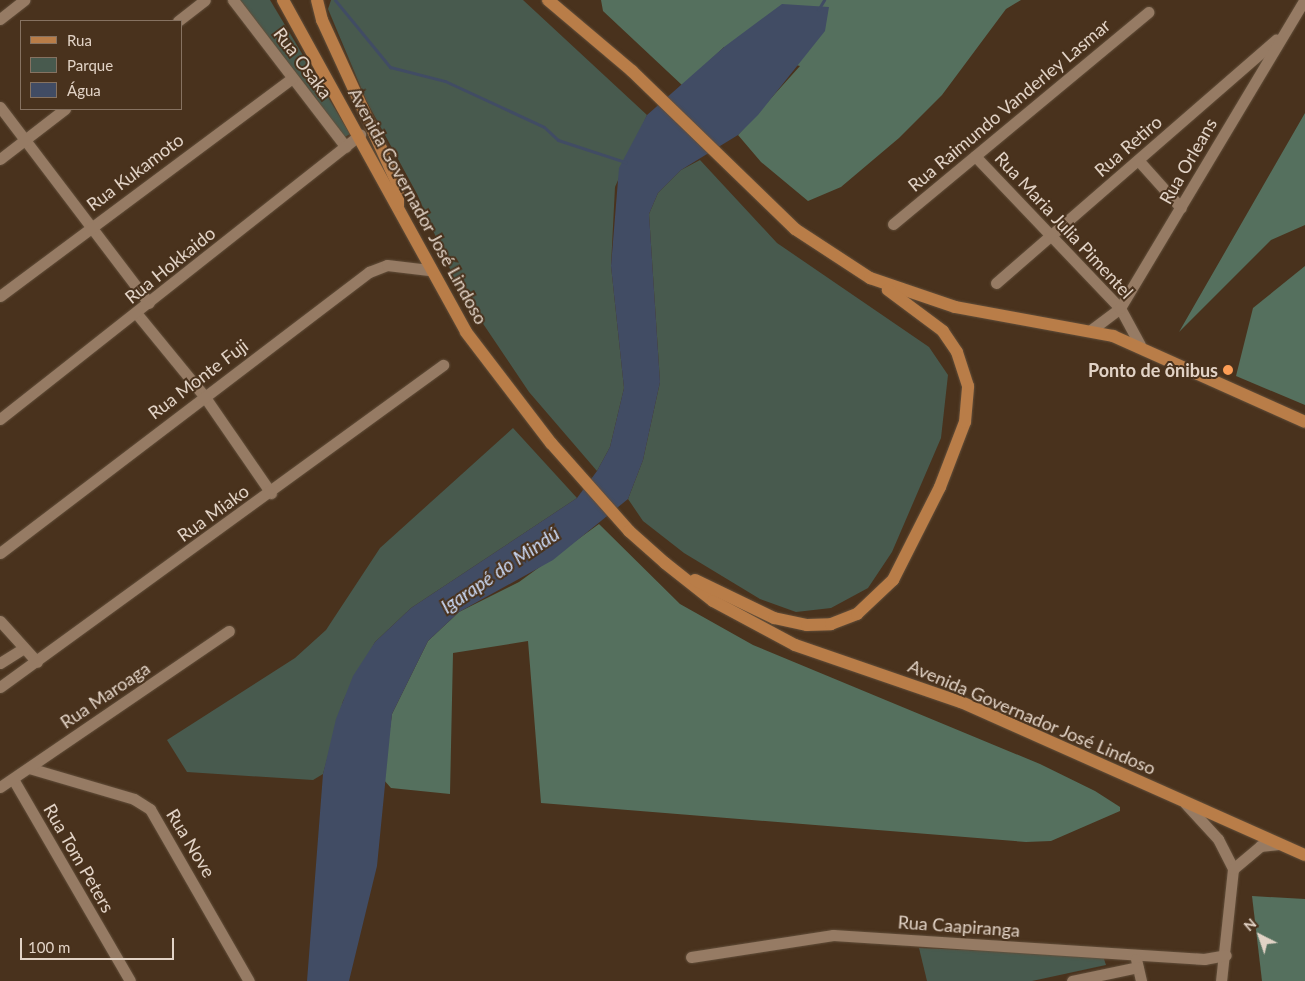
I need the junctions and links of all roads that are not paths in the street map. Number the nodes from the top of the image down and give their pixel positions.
1 (24, 0) edge
2 (205, 0) edge
3 (233, 0) edge
4 (283, 0) edge
5 (317, 0) edge
6 (548, 0) edge
7 (1304, 0) edge
8 (1148, 12) dead end
9 (0, 19) edge
10 (179, 20) edge
11 (1283, 34) junction
12 (292, 78) junction
13 (0, 107) edge
14 (64, 110) edge
15 (360, 135) junction
16 (25, 140) junction
17 (346, 147) junction
18 (975, 156) junction
19 (0, 159) edge
20 (1138, 160) junction
21 (398, 208) junction
22 (1181, 208) junction
23 (894, 224) dead end
24 (91, 227) junction
25 (1051, 236) junction
26 (429, 270) junction
27 (870, 278) junction
28 (996, 283) dead end
29 (0, 296) edge
30 (149, 303) junction
31 (1120, 308) junction
32 (137, 314) junction
33 (1091, 330) junction
34 (1140, 345) junction
35 (444, 365) dead end
36 (204, 396) junction
37 (0, 419) edge
38 (1305, 422) edge
39 (270, 493) junction
40 (0, 553) edge
41 (665, 563) junction
42 (0, 620) edge
43 (229, 631) dead end
44 (24, 648) junction
45 (37, 662) junction
46 (0, 663) edge
47 (0, 687) edge
48 (29, 768) junction
49 (12, 779) junction
50 (0, 787) edge
51 (1182, 800) junction
52 (1279, 844) junction
53 (1305, 855) edge
54 (1233, 869) junction
55 (1226, 955) junction
56 (691, 957) dead end
57 (1204, 959) junction
58 (1137, 961) junction
59 (130, 981) edge
60 (249, 981) edge
61 (1072, 981) edge
62 (1141, 981) edge
63 (1220, 981) edge

1 - 9 street
2 - 10 street
3 - 12 street, Rua Osaka
4 - 15 main road, Avenida Governador José Lindoso
5 - 21 main road
6 - 27 main road
7 - 11 street, Rua Orleans
8 - 18 street, Rua Raimundo Vanderley Lasmar
11 - 20 street, Rua Retiro
11 - 22 street, Rua Orleans
12 - 17 street, Rua Osaka
12 - 24 street, Rua Kukamoto
13 - 16 street
14 - 16 street
15 - 17 street, Rua Hokkaido
15 - 21 main road, Avenida Governador José Lindoso
16 - 19 street
16 - 24 street
17 - 30 street, Rua Hokkaido
18 - 23 street, Rua Raimundo Vanderley Lasmar
18 - 25 street, Rua Maria Julia Pimentel
20 - 22 street
20 - 25 street, Rua Retiro
21 - 26 main road, Avenida Governador José Lindoso
22 - 31 street, Rua Orleans
24 - 29 street, Rua Kukamoto
24 - 30 street
25 - 28 street, Rua Retiro
25 - 31 street, Rua Maria Julia Pimentel
26 - 36 street, Rua Monte Fuji
26 - 41 main road, Avenida Governador José Lindoso
27 - 33 main road
27 - 41 main road
30 - 32 street, Rua Hokkaido
31 - 33 street, Rua Orleans
31 - 34 street, Rua Maria Julia Pimentel
32 - 36 street
32 - 37 street, Rua Hokkaido
33 - 34 main road
34 - 38 main road
35 - 39 street, Rua Miako
36 - 39 street
36 - 40 street, Rua Monte Fuji
39 - 45 street, Rua Miako
41 - 51 main road, Avenida Governador José Lindoso
42 - 44 street
43 - 48 street, Rua Maroaga
44 - 45 street
44 - 46 street
45 - 47 street, Rua Miako
48 - 49 street, Rua Maroaga
48 - 60 street, Rua Nove
49 - 50 street, Rua Maroaga
49 - 59 street, Rua Tom Peters
51 - 52 main road, Avenida Governador José Lindoso
51 - 54 street
52 - 53 main road, Avenida Governador José Lindoso
52 - 54 street
54 - 55 street
55 - 57 street, Rua Caapiranga
55 - 63 street
56 - 58 street, Rua Caapiranga
57 - 58 street, Rua Caapiranga
57 - 63 street
58 - 61 street
58 - 62 street

